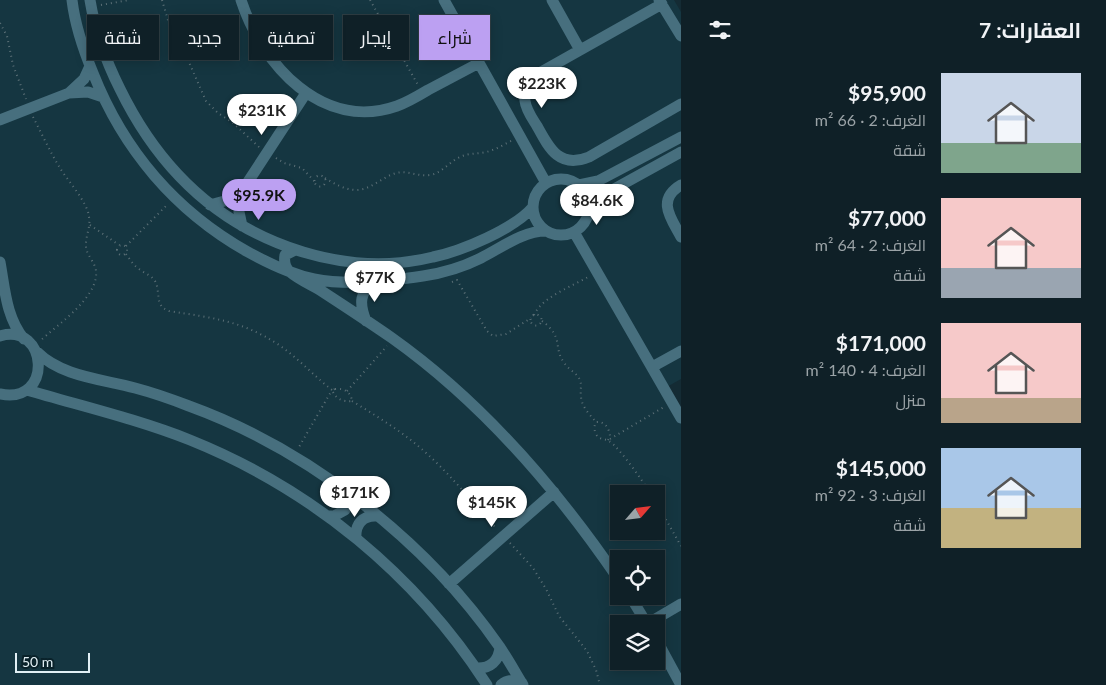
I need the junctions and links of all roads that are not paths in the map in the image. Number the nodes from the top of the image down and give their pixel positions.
1 (72, 0) edge
2 (241, 0) edge
3 (444, 0) edge
4 (552, 0) edge
5 (660, 2) edge
6 (91, 4) edge
7 (681, 36) edge
8 (580, 50) junction
9 (479, 63) junction
10 (90, 66) junction
11 (69, 93) junction
12 (306, 93) junction
13 (103, 96) junction
14 (681, 104) edge
15 (0, 120) edge
16 (681, 137) edge
17 (681, 152) edge
18 (546, 183) junction
19 (579, 185) junction
20 (681, 186) edge
21 (240, 194) junction
22 (210, 205) junction
23 (533, 206) junction
24 (589, 210) junction
25 (242, 226) junction
26 (546, 230) junction
27 (574, 232) junction
28 (681, 237) edge
29 (270, 241) junction
30 (295, 250) junction
31 (265, 261) junction
32 (0, 262) edge
33 (289, 272) junction
34 (376, 281) junction
35 (366, 321) junction
36 (0, 336) edge
37 (24, 338) junction
38 (35, 350) junction
39 (681, 351) edge
40 (652, 367) junction
41 (27, 390) junction
42 (0, 394) edge
43 (681, 418) edge
44 (348, 491) junction
45 (554, 492) junction
46 (328, 516) junction
47 (377, 516) junction
48 (356, 538) junction
49 (610, 567) edge
50 (449, 584) junction
51 (681, 604) edge
52 (662, 615) edge
53 (500, 647) junction
54 (665, 656) edge
55 (476, 668) junction
56 (523, 684) edge
57 (487, 685) edge
58 (501, 685) edge
59 (681, 685) edge

1 - 10 street
2 - 12 street
3 - 9 street
4 - 8 street
5 - 7 street
5 - 8 street
6 - 22 street
8 - 14 street
9 - 12 street
9 - 18 street
10 - 11 street
10 - 13 street
11 - 13 street
11 - 15 street
12 - 21 street
13 - 31 street
16 - 19 street
17 - 24 street
18 - 19 street
18 - 23 street
19 - 24 street
20 - 28 street
21 - 22 street
21 - 25 street
22 - 25 street
23 - 26 street
23 - 30 street
24 - 27 street
25 - 29 street
26 - 27 street
26 - 34 street
27 - 40 street
29 - 30 street
29 - 31 street
30 - 33 street
31 - 33 street
32 - 37 street
33 - 34 street
33 - 35 street
34 - 35 street
35 - 45 street
36 - 37 street
37 - 38 street
38 - 41 street
38 - 44 street
39 - 40 street
40 - 43 street
41 - 42 street
41 - 46 street
44 - 46 street
44 - 47 street
45 - 49 street
45 - 50 street
46 - 48 street
47 - 48 street
47 - 50 street
48 - 55 street
50 - 53 street
51 - 52 street
53 - 55 street
53 - 56 street
54 - 59 street
55 - 57 street
56 - 58 street

